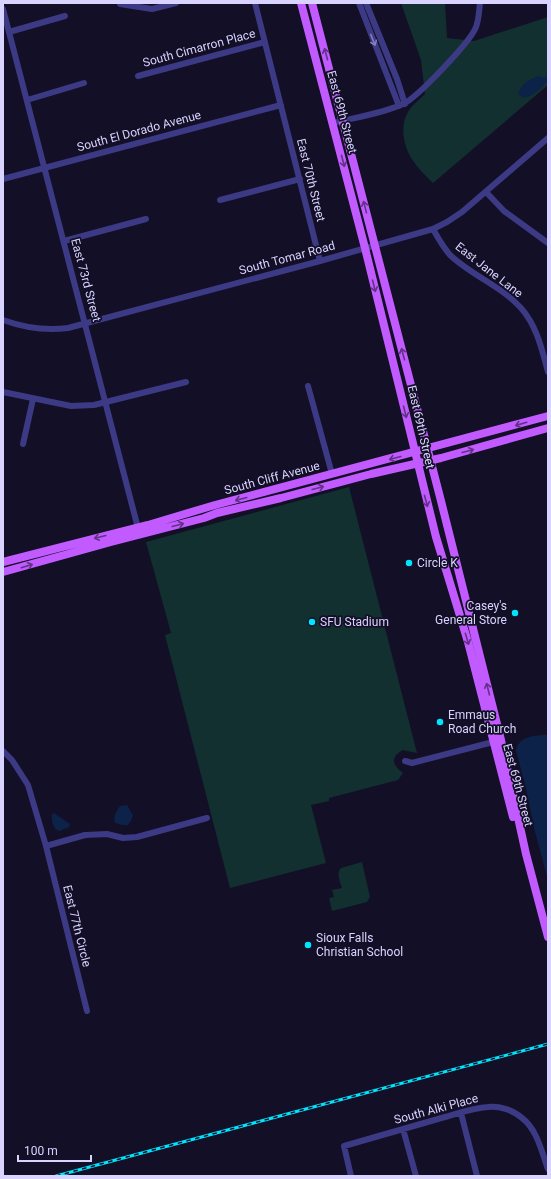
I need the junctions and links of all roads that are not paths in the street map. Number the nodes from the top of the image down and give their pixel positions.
1 (176, 3) edge
2 (254, 3) edge
3 (301, 3) edge
4 (312, 3) edge
5 (359, 3) edge
6 (366, 3) edge
7 (480, 3) edge
8 (120, 4) dead end
9 (3, 9) edge
10 (65, 16) dead end
11 (9, 32) junction
12 (264, 42) junction
13 (138, 76) dead end
14 (84, 83) dead end
15 (27, 100) junction
16 (281, 105) junction
17 (402, 105) junction
18 (343, 121) junction
19 (333, 123) junction
20 (548, 138) edge
21 (45, 168) junction
22 (3, 179) edge
23 (300, 179) junction
24 (486, 192) junction
25 (220, 200) dead end
26 (146, 219) dead end
27 (433, 229) junction
28 (64, 241) junction
29 (548, 243) edge
30 (375, 245) junction
31 (365, 248) junction
32 (320, 261) junction
33 (3, 320) edge
34 (86, 324) junction
35 (548, 372) edge
36 (186, 382) dead end
37 (308, 386) dead end
38 (3, 392) edge
39 (33, 398) junction
40 (106, 402) junction
41 (548, 416) edge
42 (548, 428) edge
43 (23, 444) dead end
44 (427, 449) junction
45 (415, 452) junction
46 (430, 460) junction
47 (417, 463) junction
48 (332, 474) junction
49 (139, 531) junction
50 (3, 562) edge
51 (3, 572) edge
52 (497, 741) junction
53 (3, 751) edge
54 (405, 761) dead end
55 (207, 818) dead end
56 (46, 846) junction
57 (548, 937) edge
58 (87, 1011) dead end
59 (461, 1113) junction
60 (403, 1129) junction
61 (548, 1169) edge
62 (351, 1176) edge
63 (416, 1176) edge
64 (477, 1176) edge

1 - 8 street
2 - 12 street, East 70th Street
3 - 19 main road, East 69th Street
18 -> 4 main road, East 69th Street
5 -> 17 street
6 - 17 street
7 - 17 street
9 - 11 street, East 73rd Street
10 - 11 street
11 - 15 street, East 73rd Street
12 - 13 street, South Cimarron Place
12 - 16 street, East 70th Street
14 - 15 street
15 - 21 street, East 73rd Street
16 - 21 street, South El Dorado Avenue
16 - 23 street, East 70th Street
17 - 18 street
18 - 19 street
30 -> 18 main road, East 69th Street
19 -> 31 main road, East 69th Street
20 - 24 street, South Tomar Road
21 - 22 street, South El Dorado Avenue
21 - 28 street, East 73rd Street
23 - 25 street
23 - 32 street, East 70th Street
24 - 27 street, South Tomar Road
24 - 29 street
26 - 28 street
27 - 30 street, South Tomar Road
27 - 35 street, East Jane Lane
28 - 34 street, East 73rd Street
30 - 31 street, South Tomar Road
44 -> 30 main road, East 69th Street
31 - 32 street, South Tomar Road
31 -> 45 main road, East 69th Street
32 - 34 street, South Tomar Road
33 - 34 street, South Tomar Road
34 - 40 street, East 73rd Street
36 - 40 street
37 - 48 street
38 - 39 street
39 - 40 street
39 - 43 street
40 - 49 street, East 73rd Street
41 -> 44 main road, South Cliff Avenue
46 -> 42 main road, South Cliff Avenue
44 - 45 main road, South Cliff Avenue
44 - 46 main road, East 69th Street
45 - 47 main road, East 69th Street
45 -> 48 main road, South Cliff Avenue
46 - 47 main road, South Cliff Avenue
52 -> 46 main road, East 69th Street
49 -> 47 main road, South Cliff Avenue
47 -> 52 main road, East 69th Street
48 -> 49 main road, South Cliff Avenue
49 -> 50 main road, South Cliff Avenue
51 -> 49 main road, South Cliff Avenue
52 - 54 street
52 - 57 main road, East 69th Street
53 - 56 street, East 77th Circle
55 - 56 street
56 - 58 street, East 77th Circle
59 - 60 street, South Alki Place
59 - 61 street, South Alki Place
59 - 64 street
60 - 62 street, South Alki Place
60 - 63 street

